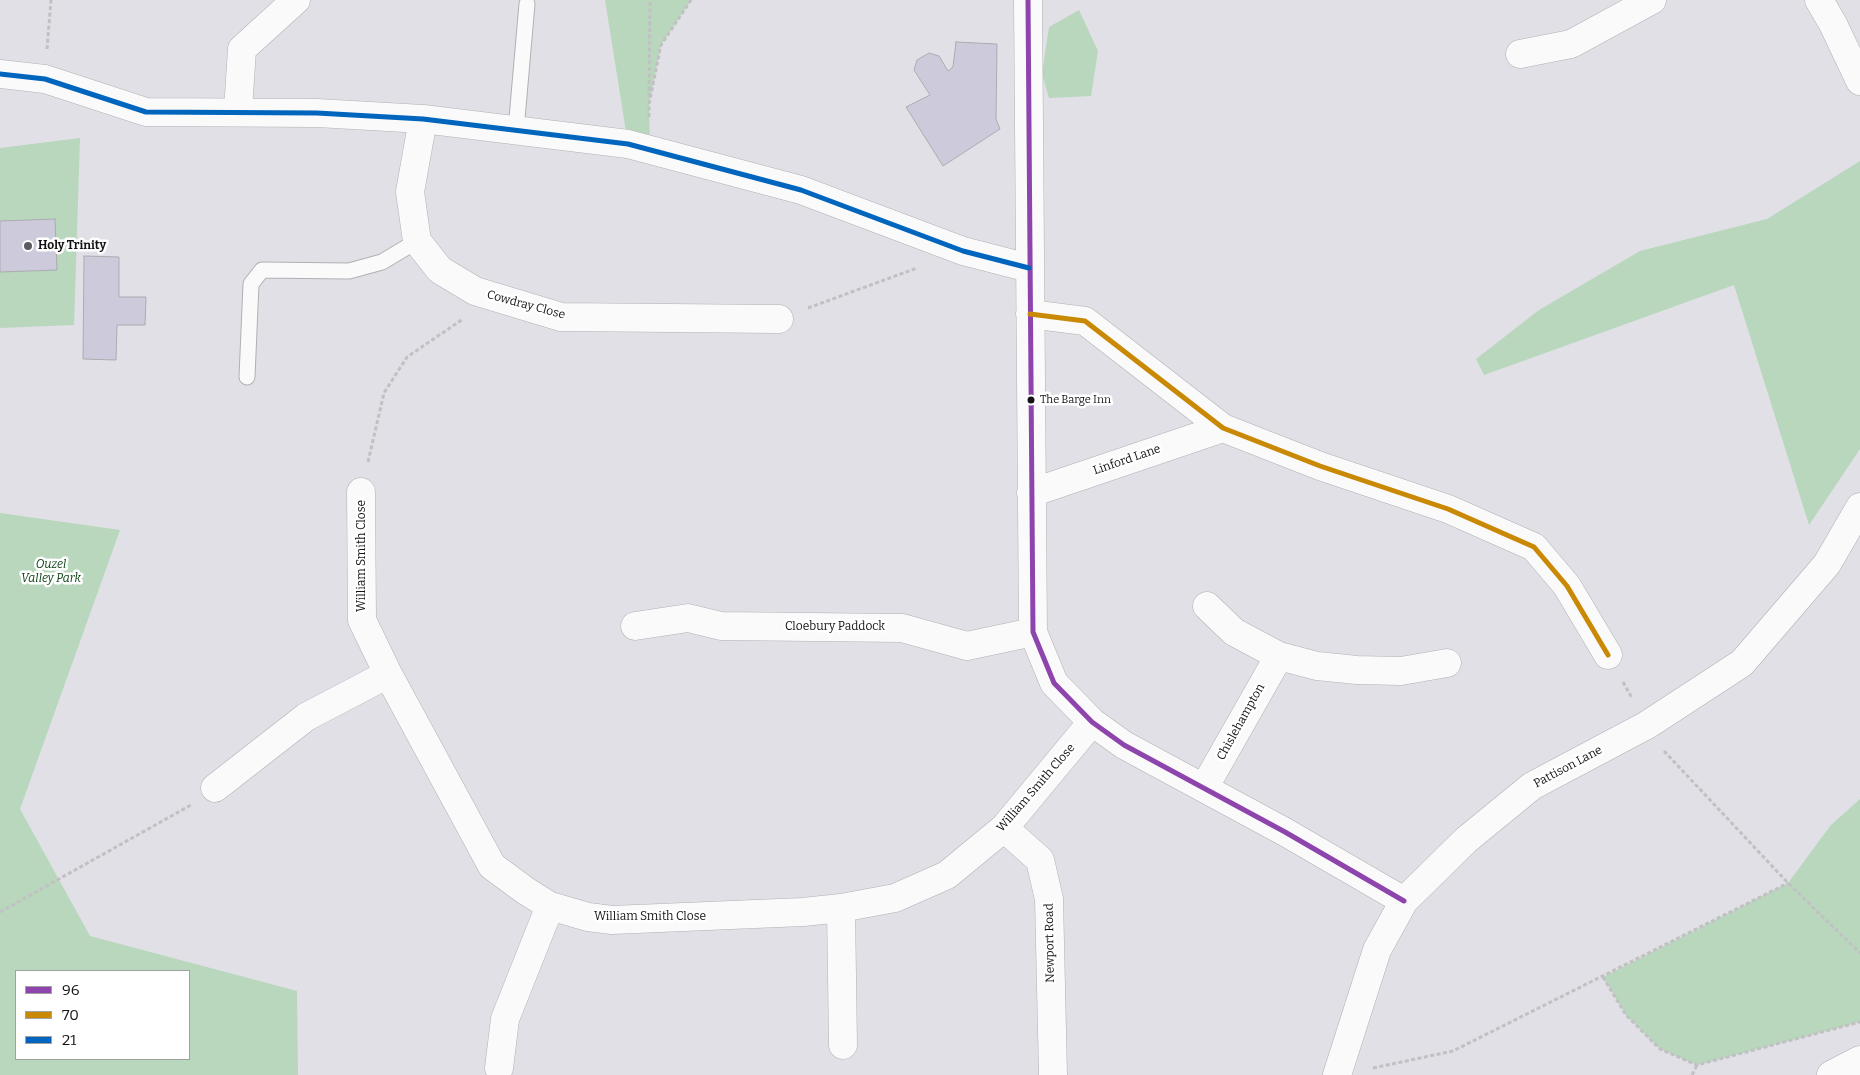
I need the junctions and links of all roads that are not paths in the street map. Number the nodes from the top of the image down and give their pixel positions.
1 (296, 0) edge
2 (1028, 0) edge
3 (1652, 0) edge
4 (1818, 0) edge
5 (527, 4) dead end
6 (1520, 54) dead end
7 (0, 74) edge
8 (1860, 81) edge
9 (238, 111) junction
10 (423, 119) junction
11 (516, 130) junction
12 (417, 241) junction
13 (1029, 268) junction
14 (1030, 314) junction
15 (779, 319) road end
16 (247, 377) dead end
17 (1223, 428) junction
18 (361, 492) road end
19 (1031, 493) junction
20 (1860, 506) edge
21 (1207, 606) dead end
22 (635, 626) dead end
23 (1033, 632) junction
24 (1608, 655) road end
25 (1279, 656) junction
26 (1447, 663) dead end
27 (388, 674) junction
28 (1092, 722) junction
29 (215, 788) road end
30 (1204, 788) junction
31 (1004, 828) junction
32 (1404, 901) junction
33 (550, 906) junction
34 (841, 908) junction
35 (843, 1045) dead end
36 (1860, 1060) edge
37 (499, 1068) dead end
38 (1052, 1075) edge
39 (1337, 1075) edge
40 (1831, 1075) edge

1 - 9 street
2 - 13 street
3 - 6 street
4 - 8 street
5 - 11 lane
7 - 9 street
9 - 10 street
10 - 11 street
10 - 12 street
11 - 13 street
12 - 15 street, Cowdray Close
12 - 16 lane
13 - 14 street
14 - 17 street
14 - 19 street
17 - 19 street, Linford Lane
17 - 24 street
18 - 27 street, William Smith Close
19 - 23 street
20 - 32 street, Pattison Lane
21 - 25 street
22 - 23 street, Cloebury Paddock
23 - 28 street
25 - 26 street
25 - 30 street, Chislehampton
27 - 29 street
27 - 33 street, William Smith Close
28 - 30 street
28 - 31 street, William Smith Close
30 - 32 street
31 - 34 street, William Smith Close
31 - 38 street, Newport Road
32 - 39 street, Pattison Lane
33 - 34 street, William Smith Close
33 - 37 street
34 - 35 street
36 - 40 street

